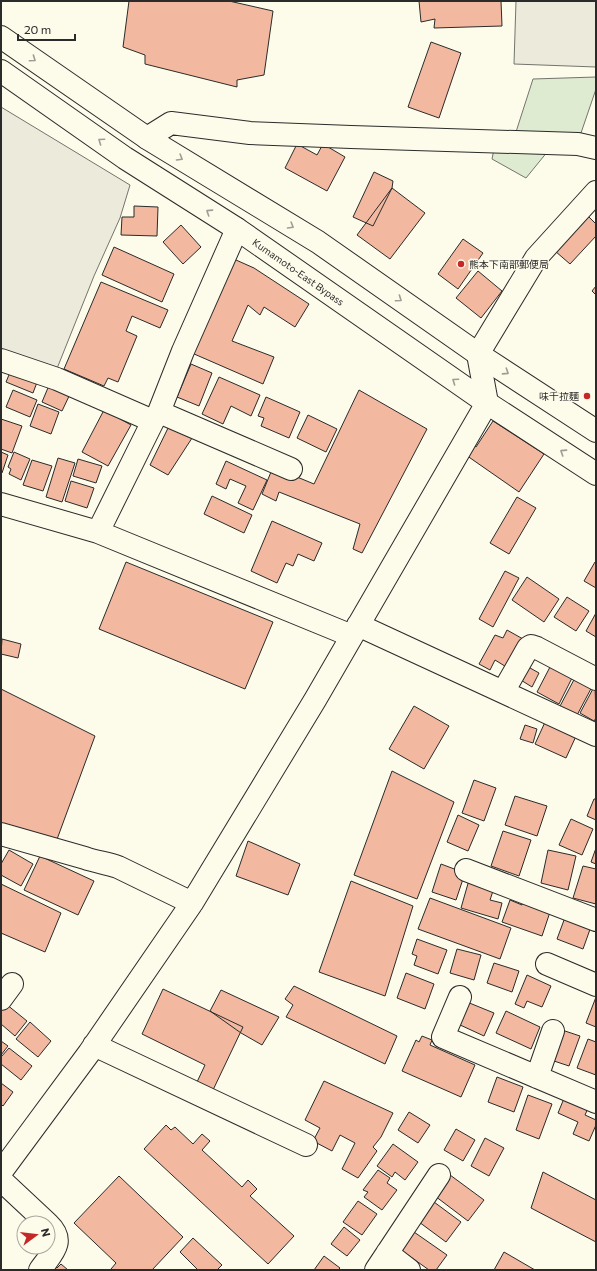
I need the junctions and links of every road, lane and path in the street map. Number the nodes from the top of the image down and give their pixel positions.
1 (1, 37) edge
2 (1, 71) edge
3 (147, 138) junction
4 (596, 148) edge
5 (596, 192) edge
6 (237, 230) junction
7 (478, 354) junction
8 (1, 361) edge
9 (487, 403) junction
10 (156, 417) junction
11 (596, 431) edge
12 (291, 469) dead end
13 (596, 474) edge
14 (1, 504) edge
15 (98, 532) junction
16 (355, 630) junction
17 (596, 679) edge
18 (503, 692) junction
19 (596, 735) edge
20 (1, 834) edge
21 (466, 870) dead end
22 (192, 903) junction
23 (596, 920) edge
24 (547, 964) dead end
25 (596, 985) edge
26 (460, 997) dead end
27 (553, 1030) dead end
28 (94, 1045) junction
29 (537, 1077) junction
30 (596, 1102) edge
31 (306, 1145) dead end
32 (1, 1172) edge
33 (439, 1175) dead end
34 (1, 1180) edge
35 (38, 1215) edge
36 (56, 1234) edge
37 (56, 1246) edge
38 (50, 1255) edge
39 (382, 1262) edge
40 (40, 1270) edge
41 (410, 1270) edge

1 -> 3 main road
6 -> 2 main road, Kumamoto-East Bypass
3 - 4 main road
3 -> 7 main road
5 - 7 main road
9 -> 6 main road, Kumamoto-East Bypass
6 - 10 main road
7 - 9 main road
7 -> 11 main road
8 - 10 main road
13 -> 9 main road, Kumamoto-East Bypass
9 - 16 main road
10 - 12 main road
10 - 15 main road
14 - 15 main road
15 - 16 main road
16 - 18 main road
16 - 22 main road
17 - 18 main road
18 - 19 main road
20 - 22 main road
21 - 23 main road
22 - 28 main road
24 - 25 main road
26 - 29 main road
27 - 29 main road
28 - 31 main road
28 - 32 main road
29 - 30 main road
33 - 39 main road
34 - 35 main road
36 - 37 main road
38 - 40 main road
39 - 41 main road

